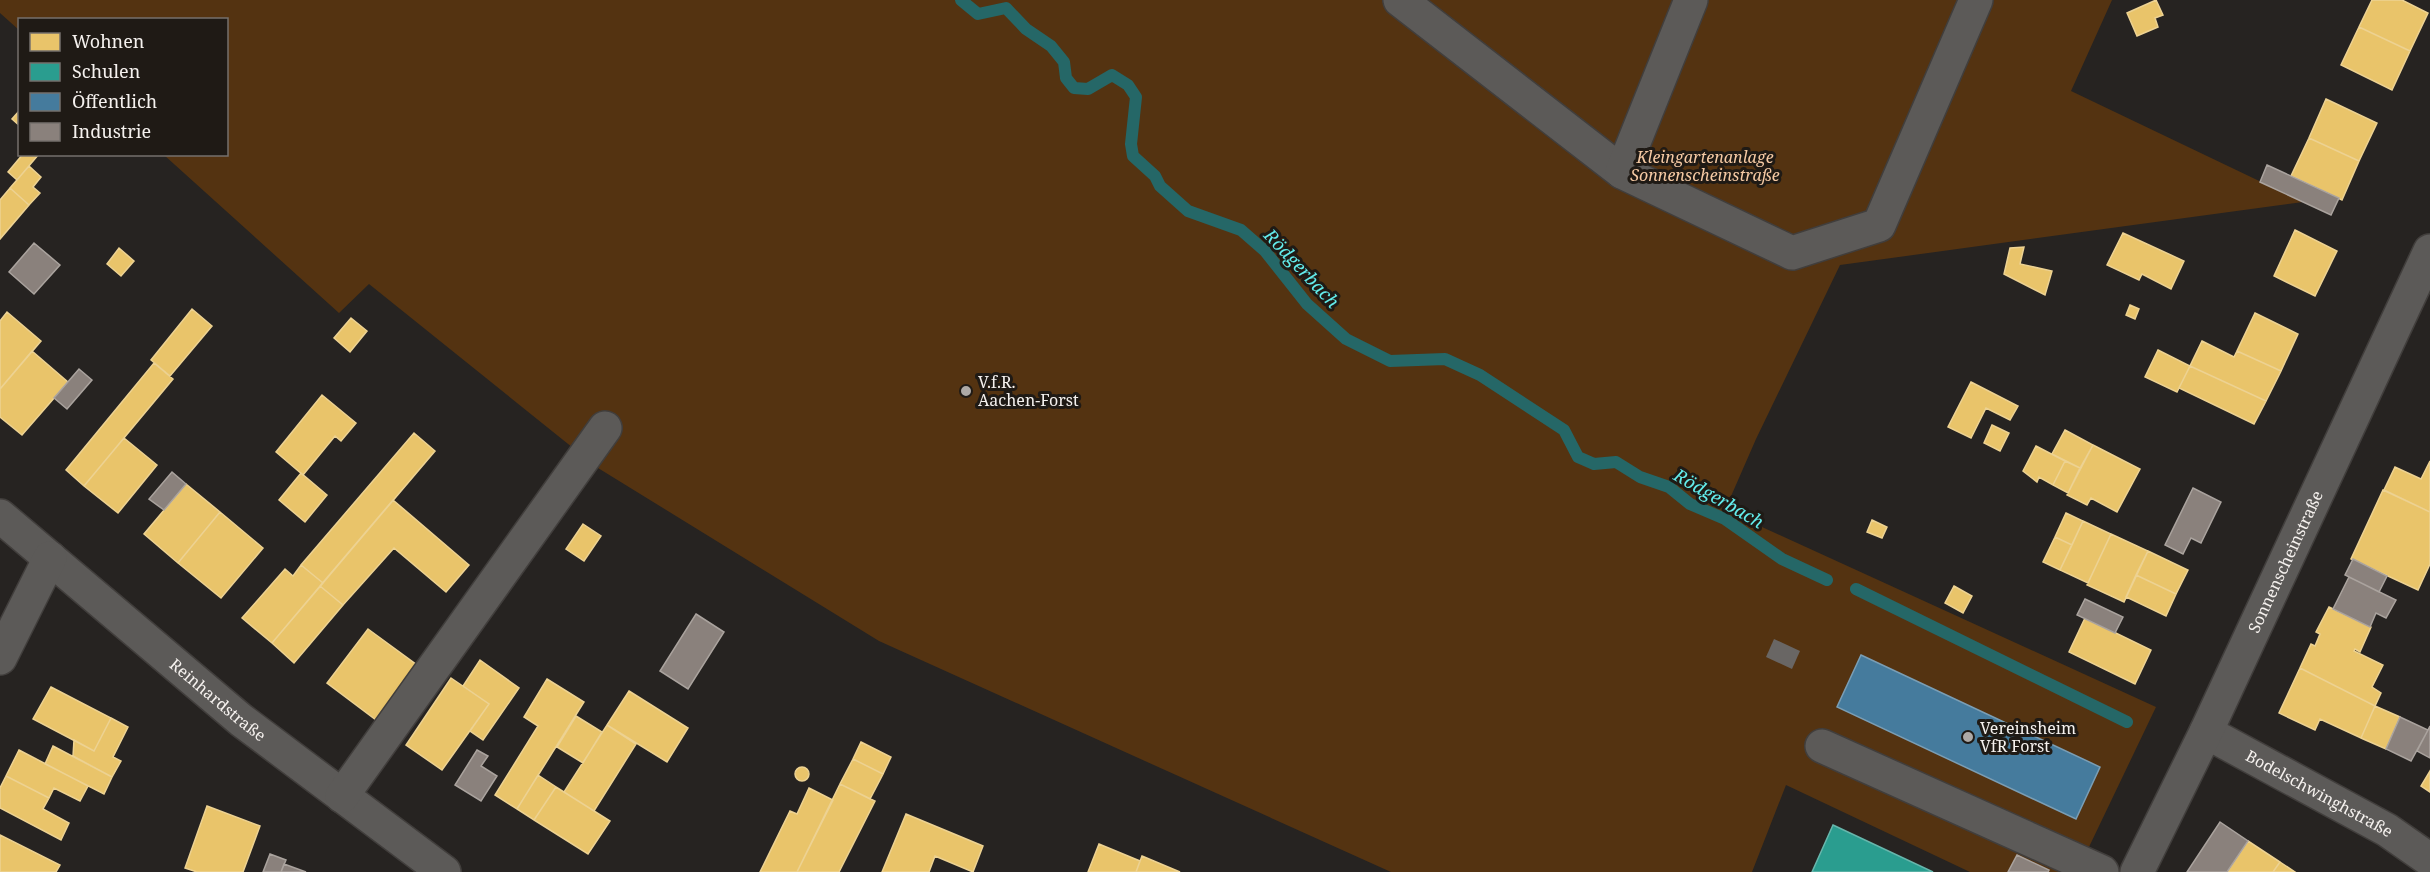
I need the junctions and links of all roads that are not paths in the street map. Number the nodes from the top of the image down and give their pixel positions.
1 (1400, 0) edge
2 (1691, 0) edge
3 (1976, 0) edge
4 (1622, 172) junction
5 (2430, 252) edge
6 (605, 428) dead end
7 (0, 516) edge
8 (50, 558) junction
9 (0, 658) edge
10 (2206, 732) junction
11 (1822, 746) dead end
12 (342, 796) junction
13 (2430, 860) edge
14 (444, 872) edge
15 (2102, 872) edge
16 (2137, 872) edge

1 - 4 street
2 - 4 street
3 - 4 street
5 - 10 street, Sonnenscheinstraße
6 - 12 street
7 - 8 street, Reinhardstraße
8 - 9 street
8 - 12 street, Reinhardstraße
10 - 13 street, Bodelschwinghstraße
10 - 16 street, Sonnenscheinstraße
11 - 15 street
12 - 14 street, Reinhardstraße

